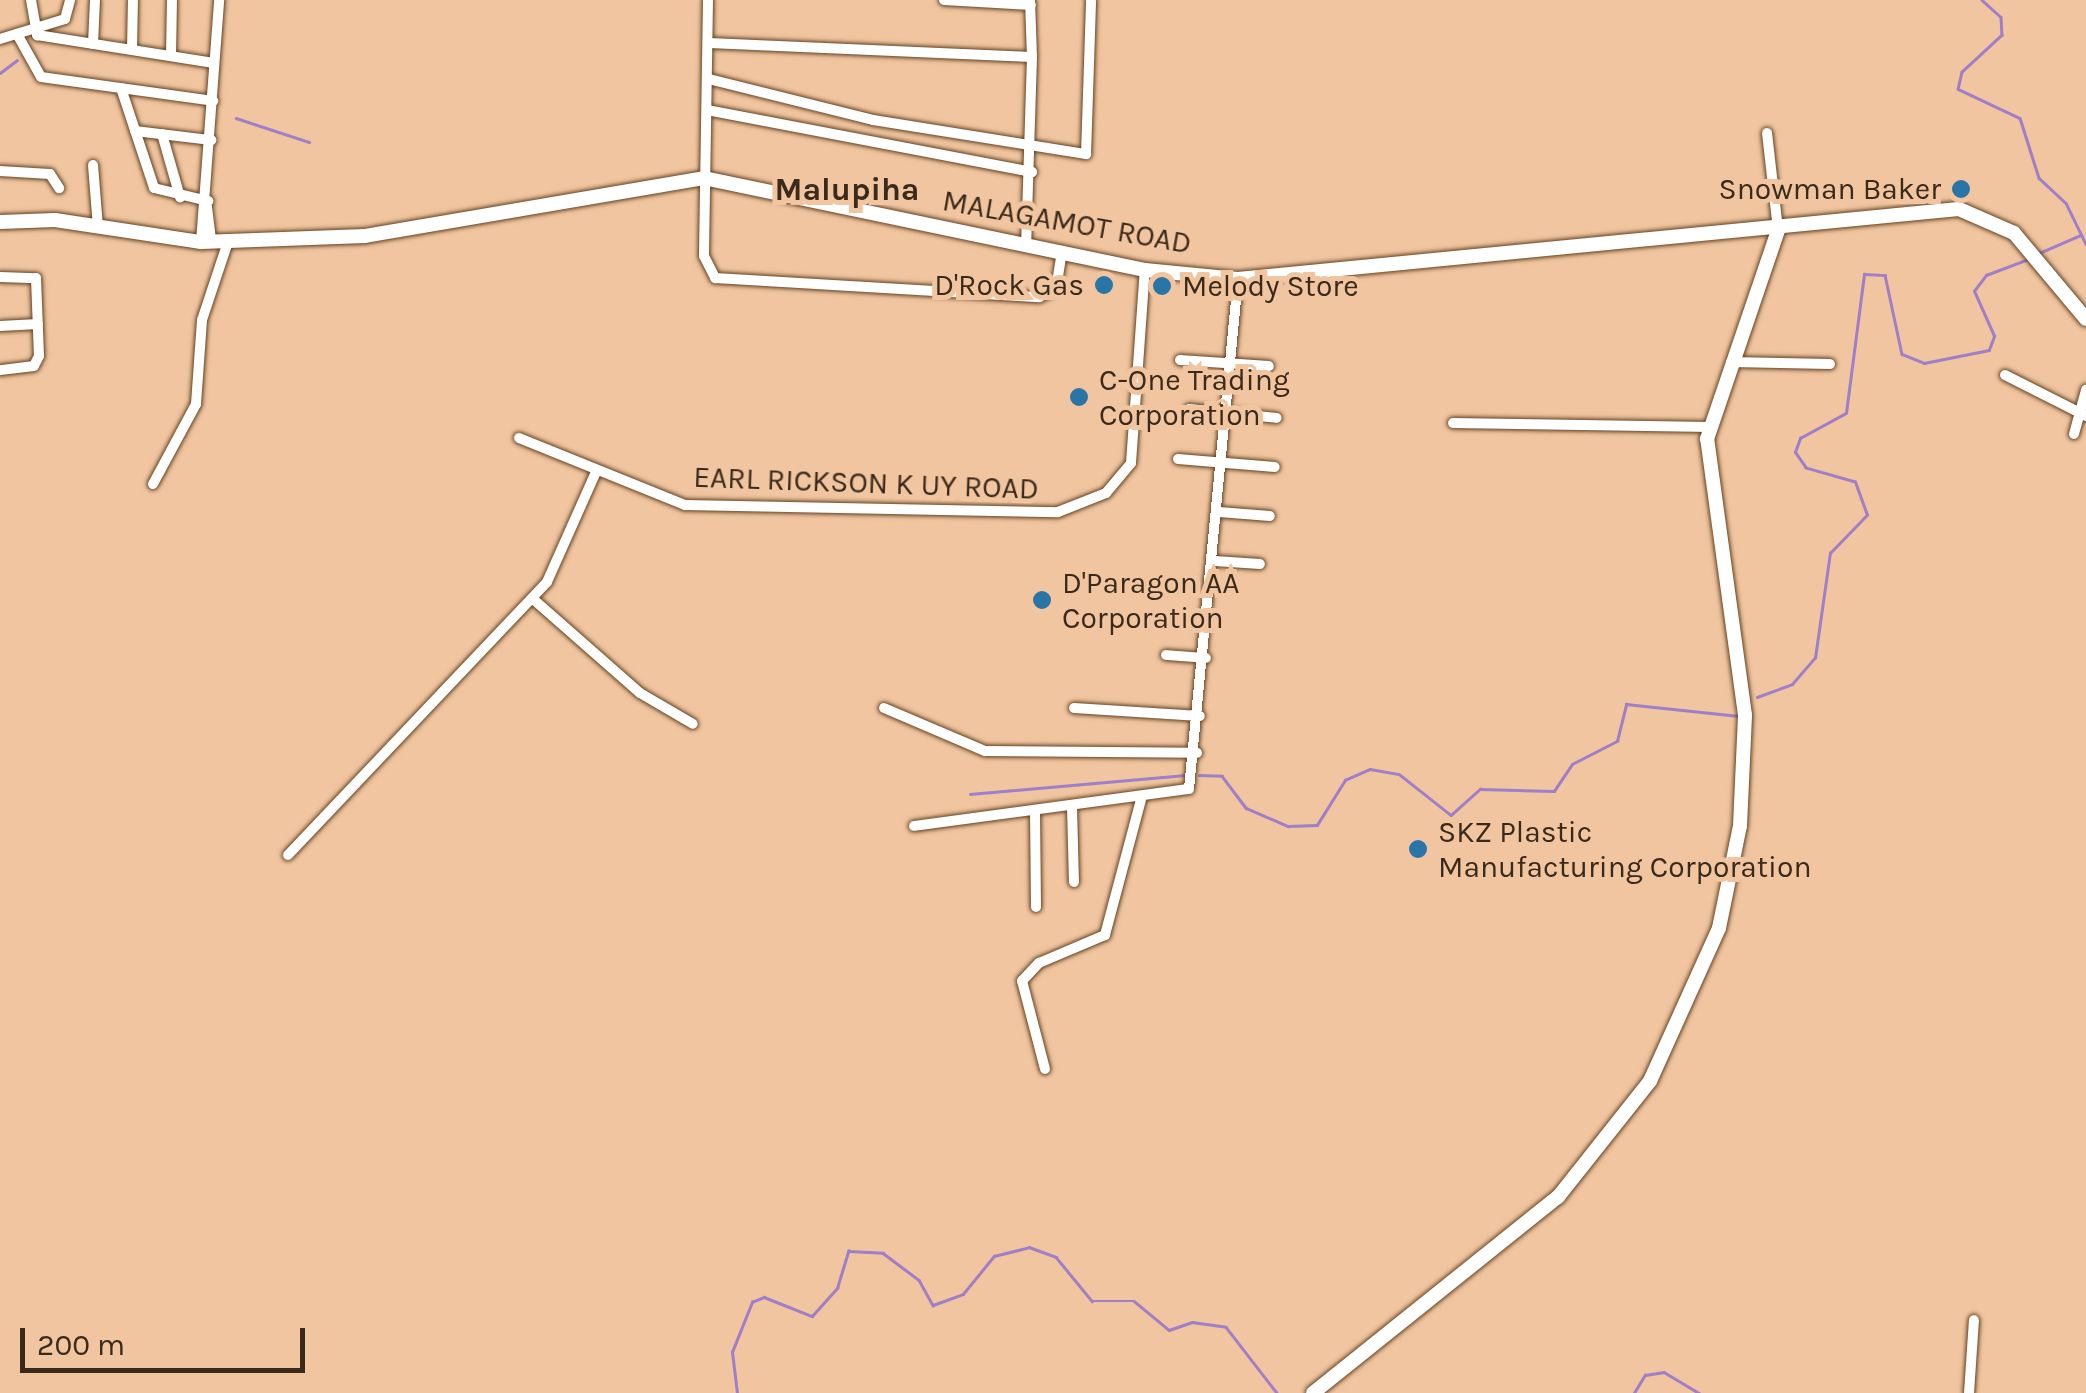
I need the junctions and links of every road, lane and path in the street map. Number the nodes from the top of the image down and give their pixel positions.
1 (31, 0) edge
2 (70, 0) edge
3 (95, 0) edge
4 (133, 0) edge
5 (172, 0) edge
6 (218, 0) edge
7 (708, 0) edge
8 (944, 0) edge
9 (1091, 0) edge
10 (1030, 2) edge
11 (32, 29) junction
12 (17, 34) junction
13 (0, 39) edge
14 (709, 43) junction
15 (94, 44) junction
16 (132, 50) junction
17 (171, 56) junction
18 (1032, 57) junction
19 (214, 63) junction
20 (709, 79) junction
21 (121, 88) junction
22 (213, 101) junction
23 (708, 110) junction
24 (135, 131) junction
25 (1767, 133) dead end
26 (162, 134) junction
27 (212, 140) junction
28 (1034, 152) junction
29 (92, 165) dead end
30 (0, 171) edge
31 (1032, 172) junction
32 (704, 178) junction
33 (59, 188) dead end
34 (180, 197) junction
35 (208, 204) junction
36 (0, 222) edge
37 (98, 227) junction
38 (1778, 230) junction
39 (206, 242) junction
40 (228, 242) junction
41 (1026, 245) junction
42 (1062, 252) junction
43 (1145, 270) junction
44 (0, 276) edge
45 (1238, 279) junction
46 (2086, 319) edge
47 (38, 324) junction
48 (0, 326) edge
49 (1180, 360) dead end
50 (1730, 362) junction
51 (1228, 364) junction
52 (1830, 364) dead end
53 (1269, 366) dead end
54 (0, 370) edge
55 (2005, 375) dead end
56 (2086, 390) edge
57 (1190, 409) dead end
58 (1223, 413) junction
59 (2083, 415) edge
60 (1277, 418) dead end
61 (1453, 423) dead end
62 (1709, 427) junction
63 (2074, 434) dead end
64 (519, 438) dead end
65 (1178, 459) dead end
66 (1220, 464) junction
67 (1275, 466) dead end
68 (596, 472) junction
69 (153, 484) dead end
70 (1218, 512) junction
71 (1270, 516) dead end
72 (1215, 561) junction
73 (1260, 564) dead end
74 (532, 598) junction
75 (1166, 655) dead end
76 (1206, 658) junction
77 (884, 708) dead end
78 (1074, 708) dead end
79 (1200, 716) junction
80 (693, 724) dead end
81 (1196, 752) junction
82 (1142, 800) junction
83 (1072, 806) junction
84 (1035, 812) junction
85 (914, 826) dead end
86 (288, 855) dead end
87 (1074, 882) dead end
88 (1036, 907) dead end
89 (1045, 1069) dead end
90 (1974, 1320) dead end
91 (1313, 1393) edge
92 (1969, 1393) edge

1 - 11 street
2 - 11 street
3 - 15 street
4 - 16 street
5 - 17 street
6 - 19 street
7 - 14 street
8 - 10 street
9 - 28 street
10 - 18 street
11 - 12 street
11 - 15 street
12 - 13 street
12 - 21 street
14 - 18 street
14 - 20 street
15 - 16 street
16 - 17 street
17 - 19 street
18 - 28 street
19 - 22 street
20 - 23 street
20 - 28 street
21 - 22 street
21 - 24 street
22 - 27 street
23 - 31 street
23 - 32 street
24 - 26 street
24 - 34 street
25 - 38 street
26 - 27 street
26 - 34 street
27 - 35 street
28 - 31 street
29 - 37 street
30 - 33 street
31 - 41 street
32 - 40 street, MALAGAMOT ROAD
32 - 41 street, MALAGAMOT ROAD
32 - 42 street
34 - 35 street
35 - 39 street
36 - 37 street, MALAGAMOT ROAD
37 - 39 street, MALAGAMOT ROAD
38 - 45 street, MALAGAMOT ROAD
38 - 46 street, MALAGAMOT ROAD
38 - 50 street
39 - 40 street, MALAGAMOT ROAD
40 - 69 street
41 - 42 street, MALAGAMOT ROAD
42 - 43 street, MALAGAMOT ROAD
43 - 45 street, MALAGAMOT ROAD
43 - 68 street, EARL RICKSON K UY ROAD
44 - 47 street
45 - 51 street
47 - 48 street
47 - 54 street
49 - 51 street
50 - 52 street
50 - 62 street
51 - 53 street
51 - 58 street
55 - 59 street
56 - 59 street
57 - 58 street
58 - 60 street
58 - 66 street
59 - 63 street
61 - 62 street
62 - 91 street
64 - 68 street, EARL RICKSON K UY ROAD
65 - 66 street
66 - 67 street
66 - 70 street
68 - 74 street
70 - 71 street
70 - 72 street
72 - 73 street
72 - 76 street
74 - 80 street
74 - 86 street
75 - 76 street
76 - 79 street
77 - 81 street
78 - 79 street
79 - 81 street
81 - 82 street
82 - 83 street
82 - 89 street
83 - 84 street
83 - 87 street
84 - 85 street
84 - 88 street
90 - 92 street

